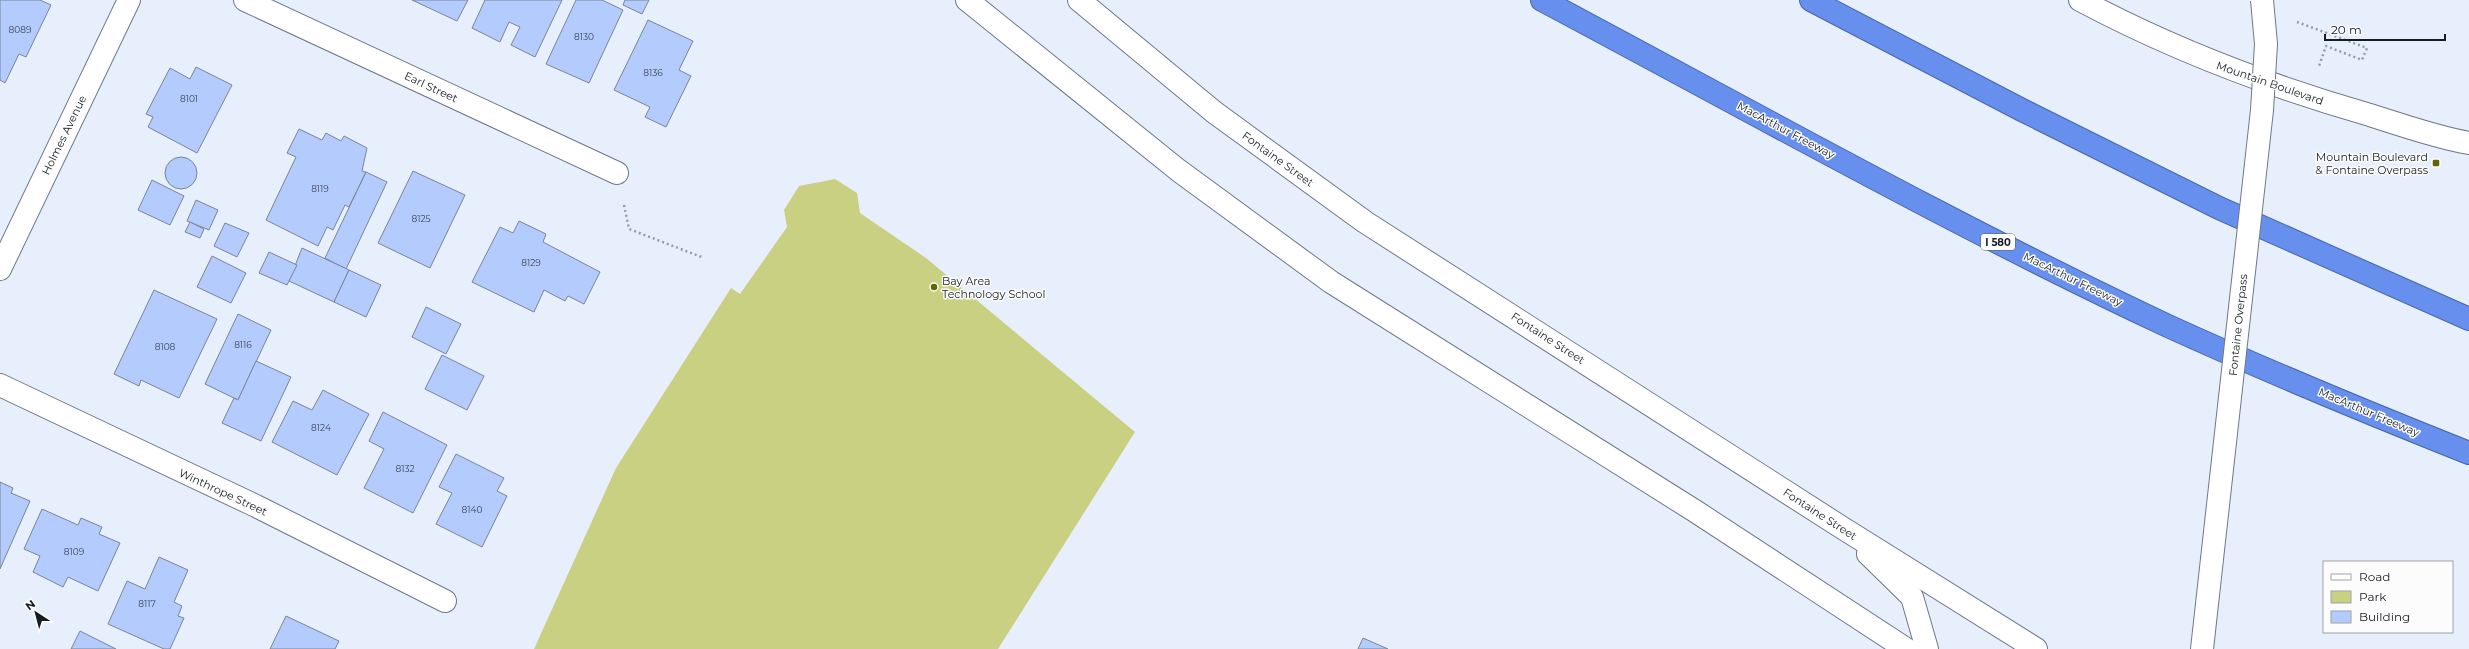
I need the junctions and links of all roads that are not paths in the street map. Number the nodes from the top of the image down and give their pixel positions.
1 (129, 0) edge
2 (245, 0) edge
3 (967, 0) edge
4 (1079, 0) edge
5 (1542, 0) edge
6 (1811, 0) edge
7 (2080, 0) edge
8 (2262, 0) edge
9 (2469, 143) edge
10 (617, 173) dead end
11 (0, 269) edge
12 (2469, 319) edge
13 (0, 385) edge
14 (2469, 453) edge
15 (1841, 527) junction
16 (445, 601) dead end
17 (1906, 649) edge
18 (1927, 649) edge
19 (2036, 649) edge
20 (2202, 649) edge

1 - 11 street, Holmes Avenue
2 - 10 street, Earl Street
3 - 17 street
4 - 15 street, Fontaine Street
5 - 14 highway, MacArthur Freeway / I 580
6 - 12 highway
7 - 9 street, Mountain Boulevard
8 - 20 street, Fontaine Overpass, bridge
13 - 16 street, Winthrope Street
15 - 18 street
15 - 19 street, Fontaine Street

